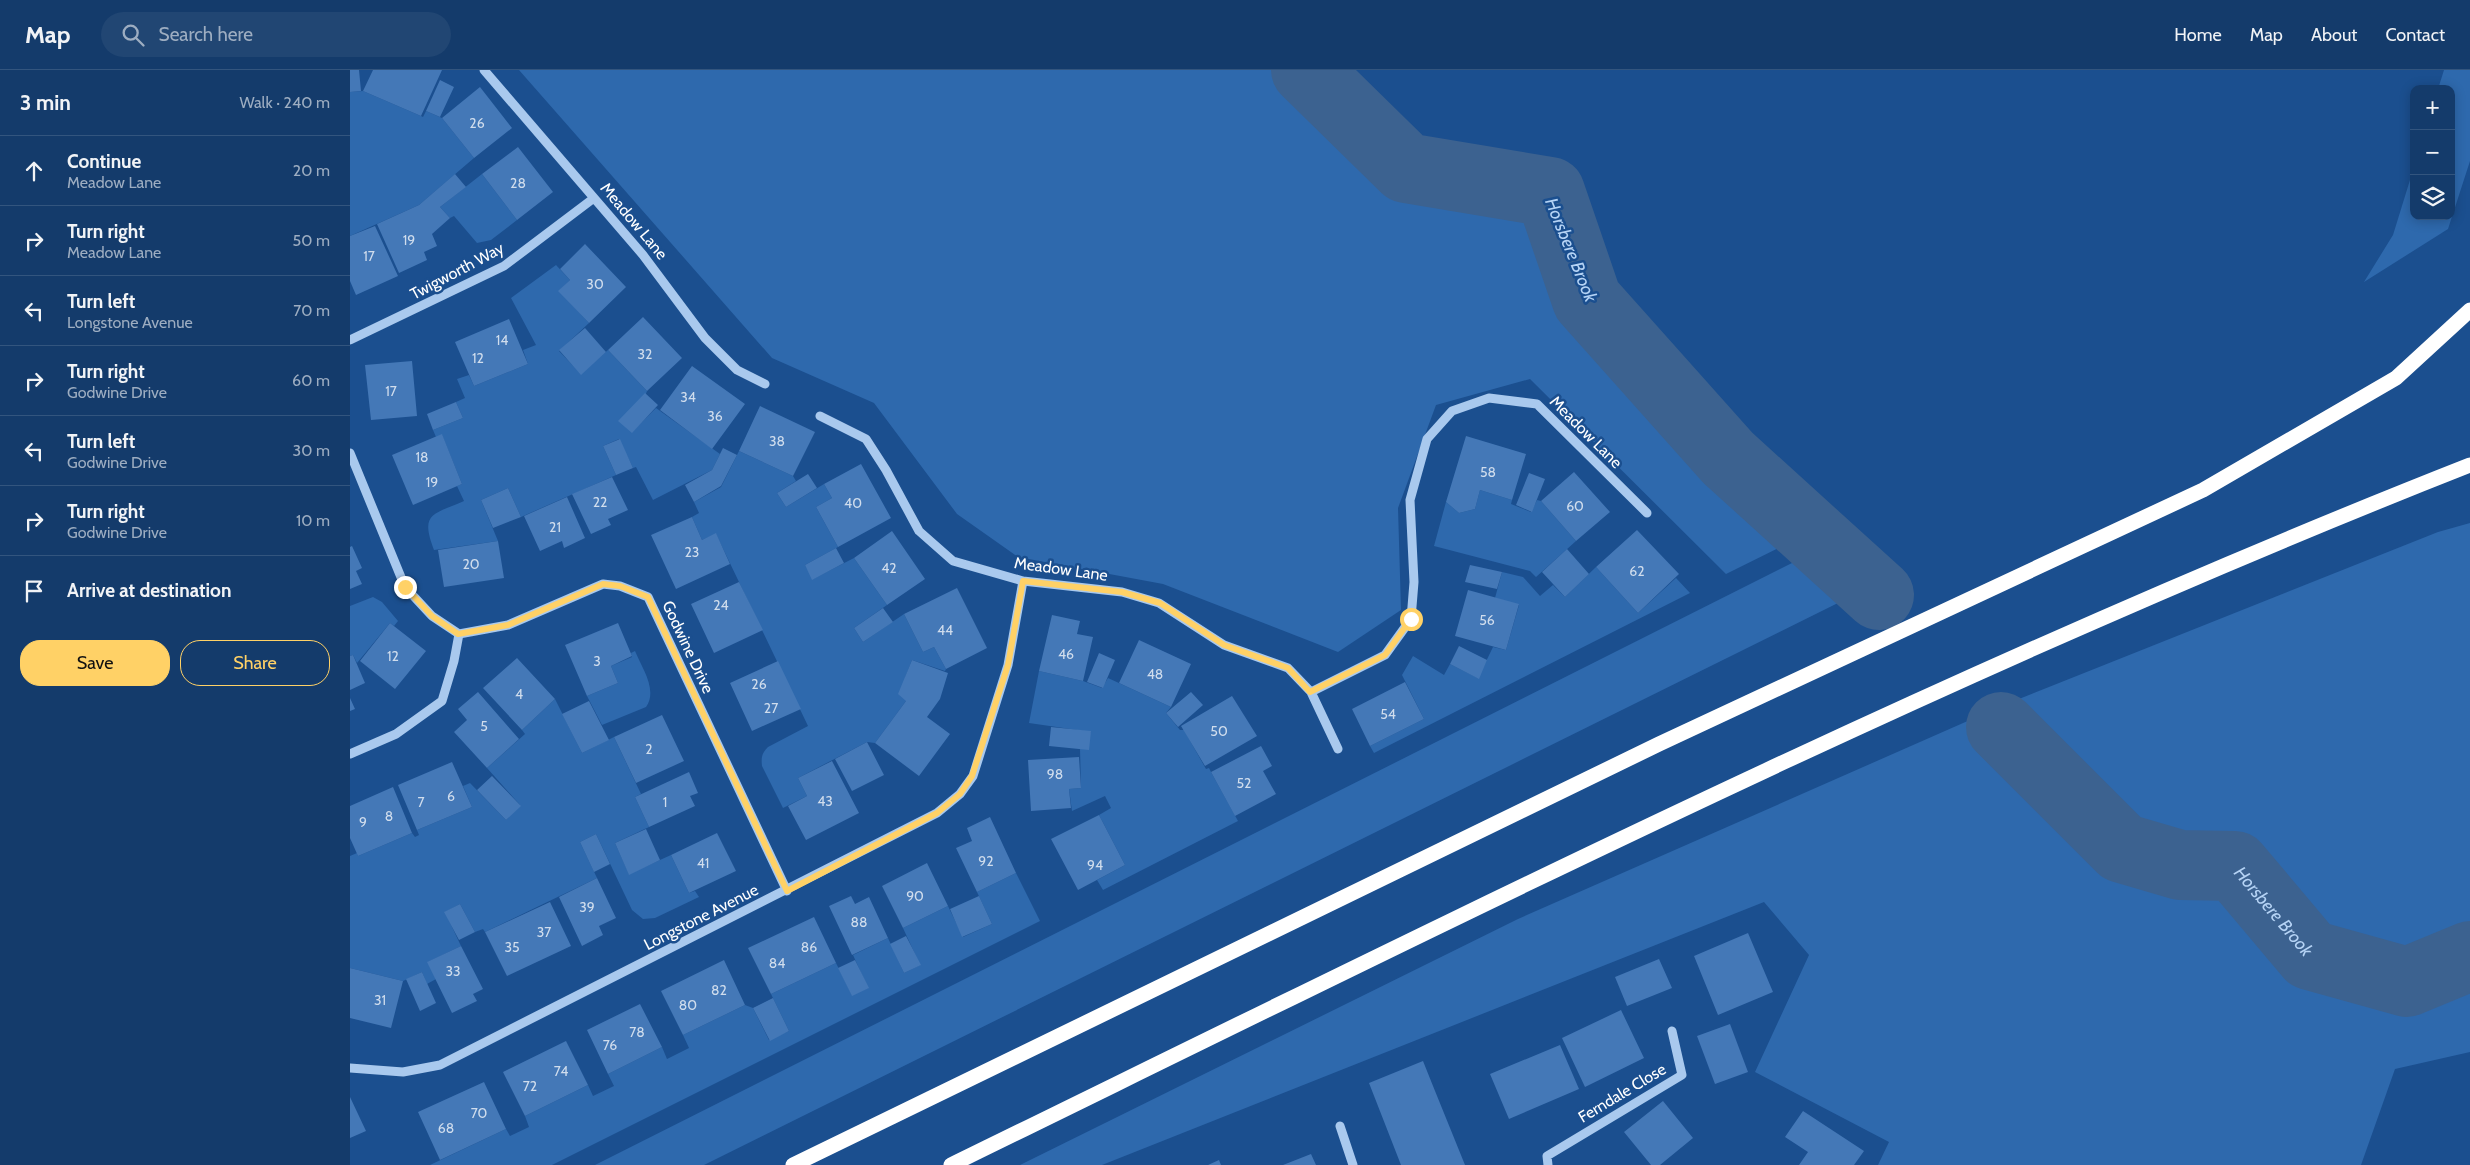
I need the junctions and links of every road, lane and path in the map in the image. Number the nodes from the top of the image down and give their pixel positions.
1 (484, 70) edge
2 (594, 198) junction
3 (2470, 310) edge
4 (350, 340) edge
5 (766, 384) dead end
6 (820, 416) dead end
7 (350, 453) edge
8 (2470, 465) edge
9 (1647, 513) dead end
10 (1023, 581) junction
11 (458, 634) junction
12 (1310, 692) junction
13 (1338, 749) dead end
14 (350, 754) edge
15 (787, 891) junction
16 (1672, 1032) dead end
17 (350, 1068) edge
18 (1340, 1126) dead end
19 (794, 1165) edge
20 (951, 1165) edge
21 (1353, 1165) edge
22 (1548, 1165) edge

1 - 2 street, Meadow Lane
2 - 4 street, Twigworth Way
2 - 5 street, Meadow Lane
3 - 19 highway
6 - 10 street, Meadow Lane
7 - 11 street
8 - 20 highway
9 - 12 street, Meadow Lane
10 - 12 street, Meadow Lane
10 - 15 street, Longstone Avenue
11 - 14 street
11 - 15 street, Godwine Drive
12 - 13 street, Meadow Lane
15 - 17 street, Longstone Avenue
16 - 22 street, Ferndale Close
18 - 21 street

